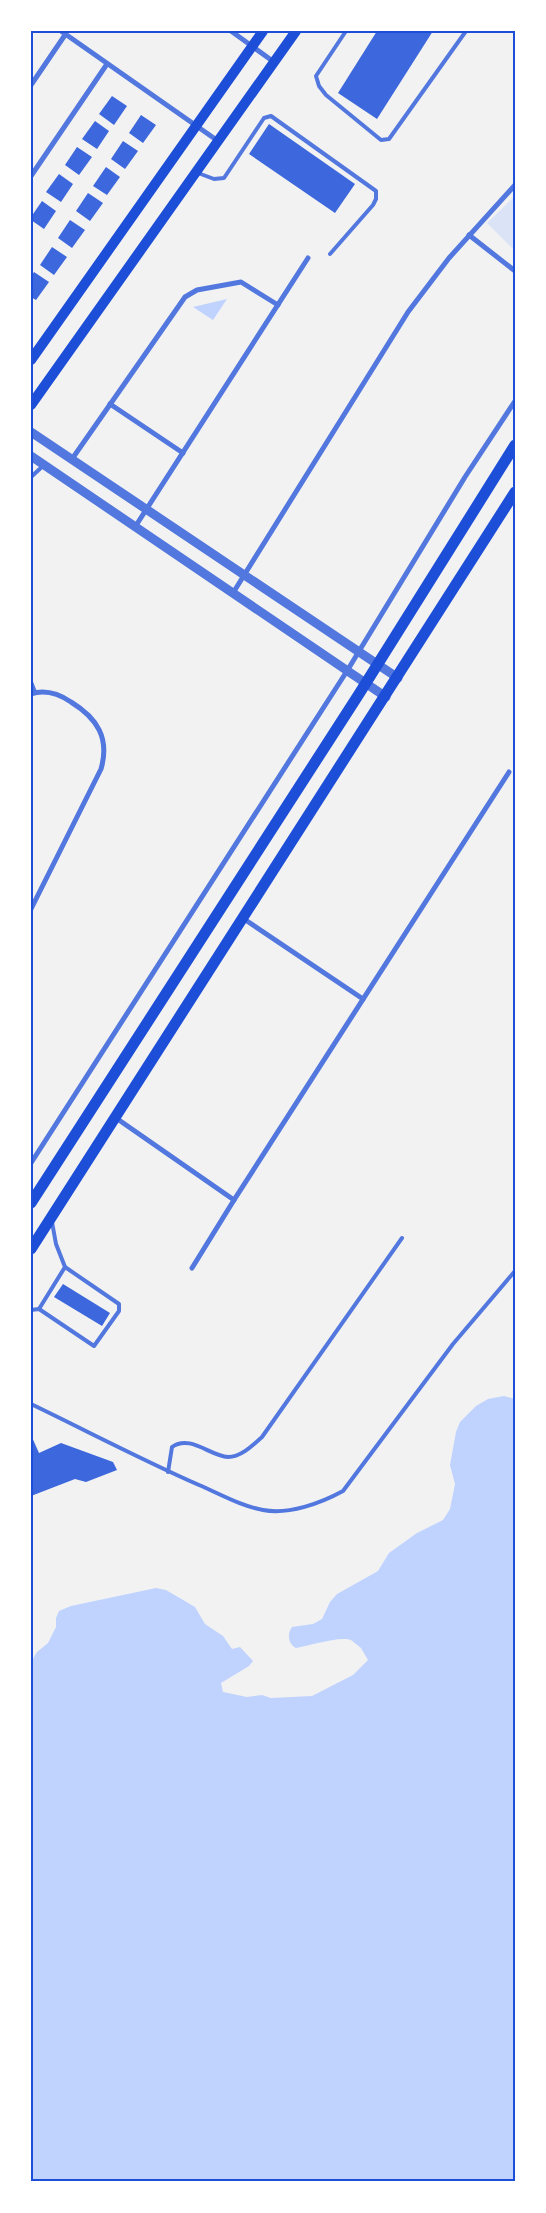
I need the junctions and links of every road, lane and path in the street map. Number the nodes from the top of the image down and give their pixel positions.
1 (231, 31) edge
2 (263, 31) edge
3 (296, 31) edge
4 (346, 31) edge
5 (466, 31) edge
6 (63, 33) edge
7 (252, 46) junction
8 (274, 62) junction
9 (107, 64) junction
10 (31, 85) edge
11 (196, 126) junction
12 (218, 141) junction
13 (195, 172) junction
14 (31, 176) edge
15 (515, 185) edge
16 (468, 235) junction
17 (330, 254) dead end
18 (308, 258) dead end
19 (515, 271) edge
20 (278, 305) junction
21 (31, 360) edge
22 (515, 400) edge
23 (110, 404) junction
24 (31, 405) edge
25 (31, 432) edge
26 (515, 445) edge
27 (182, 453) junction
28 (31, 456) edge
29 (72, 459) junction
30 (44, 464) junction
31 (31, 477) edge
32 (515, 492) edge
33 (147, 509) junction
34 (135, 527) junction
35 (244, 574) junction
36 (232, 593) junction
37 (359, 651) junction
38 (378, 664) junction
39 (347, 671) junction
40 (398, 678) junction
41 (31, 682) edge
42 (366, 684) junction
43 (33, 693) edge
44 (386, 697) junction
45 (509, 772) dead end
46 (31, 909) edge
47 (244, 919) junction
48 (363, 999) junction
49 (116, 1118) junction
50 (31, 1149) edge
51 (37, 1153) junction
52 (31, 1163) edge
53 (234, 1200) junction
54 (31, 1203) edge
55 (51, 1216) junction
56 (402, 1238) dead end
57 (31, 1248) edge
58 (65, 1268) junction
59 (192, 1268) dead end
60 (515, 1271) edge
61 (40, 1309) junction
62 (31, 1310) edge
63 (31, 1404) edge
64 (168, 1472) junction

1 - 7 street
2 - 7 main road
3 - 8 main road
4 - 5 lane
6 - 9 street
6 - 10 street
7 - 8 street
7 - 11 main road
8 - 12 main road
9 - 11 street
9 - 14 street
11 - 12 street
11 - 21 main road
12 - 13 main road
13 - 17 lane
13 - 24 main road
15 - 16 street
16 - 19 street
16 - 35 street
18 - 20 street
20 - 23 street
20 - 27 street
22 - 37 street
23 - 27 street
23 - 29 street
25 - 29 street
26 - 38 main road
27 - 33 street
28 - 30 street
29 - 33 street
30 - 31 lane
30 - 34 street
32 - 40 main road
33 - 34 street
33 - 35 street
34 - 36 street
35 - 36 street
35 - 37 street
36 - 39 street
37 - 38 street
37 - 39 street
38 - 40 street
38 - 42 main road
39 - 42 street
39 - 51 street
40 - 44 main road
41 - 43 lane
42 - 44 street
42 - 54 main road
43 - 46 street
44 - 47 main road
45 - 48 street
47 - 48 street
47 - 49 main road
48 - 53 street
49 - 53 street
49 - 55 main road
50 - 51 street
51 - 52 street
53 - 59 street
55 - 57 main road
55 - 58 lane
56 - 64 lane
58 - 61 lane
58 - 61 lane
60 - 64 lane
61 - 62 lane
63 - 64 lane

